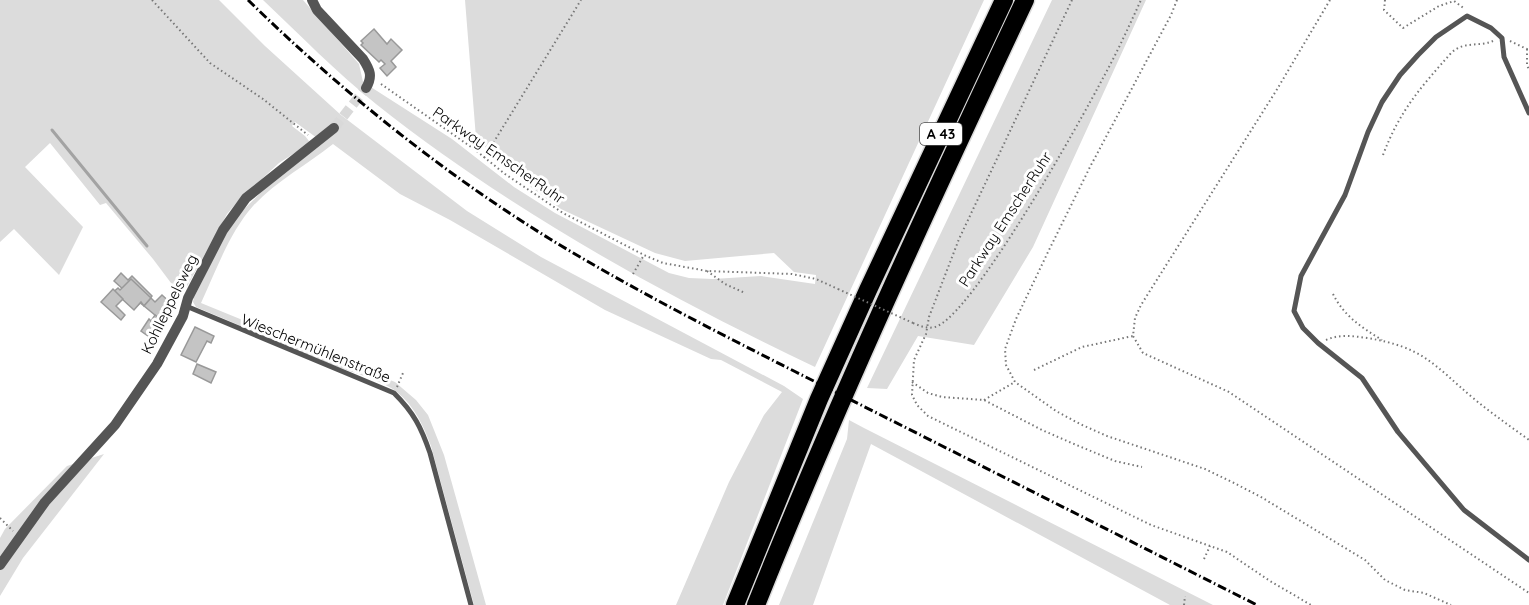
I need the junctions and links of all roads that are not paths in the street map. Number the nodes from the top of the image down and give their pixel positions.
1 (312, 0) edge
2 (1004, 0) edge
3 (1025, 0) edge
4 (366, 88) tunnel mouth
5 (1529, 113) edge
6 (334, 128) tunnel mouth
7 (185, 306) junction
8 (1529, 560) edge
9 (0, 565) edge
10 (471, 605) edge
11 (735, 605) edge
12 (756, 605) edge

1 - 4 street
2 - 11 highway, A 43
3 - 12 highway, A 43
5 - 8 lane
6 - 7 street, Kohlleppelsweg
7 - 9 street, Kohlleppelsweg
7 - 10 lane, Wieschermühlenstraße

